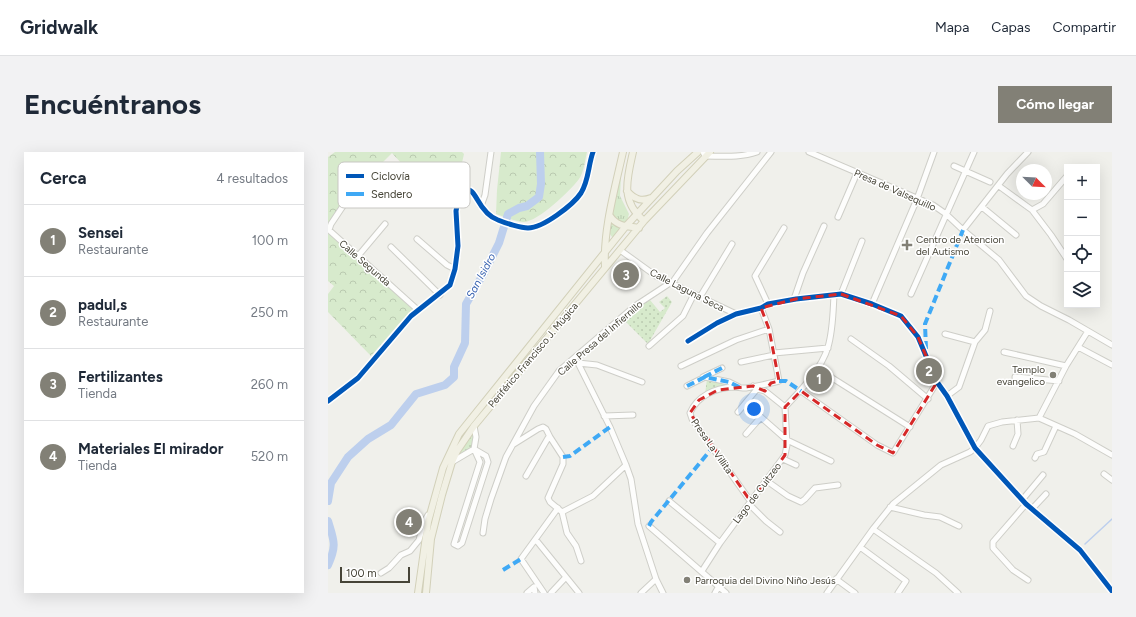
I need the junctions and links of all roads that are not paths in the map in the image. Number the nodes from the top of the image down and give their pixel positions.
1 (491, 152) edge
2 (593, 152) edge
3 (623, 152) edge
4 (633, 152) edge
5 (698, 152) edge
6 (757, 152) edge
7 (771, 152) edge
8 (809, 152) edge
9 (934, 152) edge
10 (974, 152) edge
11 (1028, 152) edge
12 (706, 154) edge
13 (954, 166) dead end
14 (966, 171) junction
15 (857, 173) junction
16 (1064, 180) edge
17 (990, 182) dead end
18 (999, 186) junction
19 (470, 190) edge
20 (627, 191) junction
21 (655, 194) junction
22 (917, 200) junction
23 (481, 206) junction
24 (982, 207) junction
25 (342, 208) edge
26 (457, 208) edge
27 (1032, 210) junction
28 (946, 214) junction
29 (636, 215) junction
30 (610, 216) junction
31 (838, 217) dead end
32 (644, 221) junction
33 (385, 224) dead end
34 (626, 226) junction
35 (824, 226) dead end
36 (639, 228) junction
37 (784, 228) dead end
38 (963, 230) junction
39 (1016, 235) dead end
40 (417, 239) dead end
41 (862, 240) dead end
42 (732, 244) dead end
43 (392, 247) dead end
44 (620, 250) junction
45 (604, 253) junction
46 (1064, 254) edge
47 (358, 256) junction
48 (605, 267) junction
49 (455, 269) junction
50 (671, 283) junction
51 (440, 294) junction
52 (694, 294) junction
53 (841, 294) junction
54 (910, 294) dead end
55 (834, 295) junction
56 (700, 297) junction
57 (794, 299) junction
58 (768, 304) junction
59 (872, 304) junction
60 (761, 308) junction
61 (418, 310) junction
62 (990, 311) dead end
63 (736, 314) junction
64 (769, 329) junction
65 (1088, 331) junction
66 (945, 334) dead end
67 (851, 338) dead end
68 (688, 341) dead end
69 (976, 342) junction
70 (1112, 344) edge
71 (649, 346) dead end
72 (1078, 347) junction
73 (828, 348) junction
74 (1004, 352) dead end
75 (774, 354) junction
76 (576, 361) junction
77 (741, 362) dead end
78 (682, 366) dead end
79 (1066, 366) junction
80 (1112, 366) edge
81 (722, 368) dead end
82 (818, 369) junction
83 (703, 377) junction
84 (1015, 377) dead end
85 (1059, 381) junction
86 (642, 382) dead end
87 (937, 382) junction
88 (771, 383) junction
89 (687, 386) dead end
90 (755, 387) junction
91 (741, 388) junction
92 (765, 391) junction
93 (801, 391) junction
94 (947, 396) junction
95 (928, 399) junction
96 (328, 401) edge
97 (785, 407) junction
98 (738, 412) dead end
99 (756, 412) dead end
100 (633, 415) dead end
101 (604, 416) junction
102 (761, 417) junction
103 (1039, 418) junction
104 (1017, 420) junction
105 (474, 426) junction
106 (1056, 426) junction
107 (910, 427) junction
108 (746, 434) dead end
109 (550, 437) junction
110 (787, 440) junction
111 (512, 445) junction
112 (1013, 446) dead end
113 (975, 448) junction
114 (474, 449) junction
115 (1112, 455) edge
116 (1035, 458) dead end
117 (783, 459) junction
118 (831, 461) dead end
119 (452, 462) junction
120 (626, 465) junction
121 (796, 465) dead end
122 (1104, 474) dead end
123 (1043, 475) dead end
124 (526, 476) dead end
125 (1112, 480) edge
126 (475, 481) junction
127 (767, 481) junction
128 (481, 483) junction
129 (838, 485) dead end
130 (1046, 494) dead end
131 (669, 501) dead end
132 (1024, 502) junction
133 (750, 503) junction
134 (890, 507) junction
135 (1032, 509) junction
136 (560, 510) junction
137 (430, 513) junction
138 (462, 517) junction
139 (469, 519) junction
140 (649, 526) dead end
141 (959, 526) dead end
142 (873, 529) junction
143 (780, 532) dead end
144 (483, 533) dead end
145 (536, 540) junction
146 (720, 543) junction
147 (860, 547) junction
148 (581, 561) dead end
149 (702, 571) junction
150 (380, 573) dead end
151 (566, 577) junction
152 (656, 579) junction
153 (836, 579) junction
154 (1028, 580) dead end
155 (720, 586) junction
156 (1112, 591) edge
157 (418, 593) edge
158 (426, 593) edge
159 (527, 593) edge
160 (535, 593) edge
161 (544, 593) edge
162 (552, 593) edge
163 (579, 593) edge
164 (641, 593) edge
165 (663, 593) edge
166 (715, 593) edge
167 (726, 593) edge
168 (826, 593) edge
169 (855, 593) edge
170 (898, 593) edge
171 (957, 593) edge

1 - 23 street
2 - 23 street
3 - 30 main road
4 - 20 main road
5 - 21 main road, Periférico Francisco J. Múgica
6 - 12 street
7 - 50 street, Calle Presa del Infiernillo
8 - 15 street, Presa de Valsequillo
9 - 22 street
10 - 14 street
11 - 18 street
12 - 32 main road, Periférico Francisco J. Múgica
13 - 14 street
14 - 17 street
14 - 28 street
15 - 22 street, Presa de Valsequillo
15 - 31 street
16 - 27 street
18 - 24 street
18 - 27 street
19 - 23 street
20 - 21 main road
20 - 29 main road
21 - 29 main road, Periférico Francisco J. Múgica
22 - 28 street, Presa de Valsequillo
22 - 59 street
24 - 38 street
24 - 39 street
25 - 47 street, Calle Segunda
26 - 49 street
27 - 46 street
28 - 38 street, Presa de Valsequillo
28 - 54 street
29 - 32 main road
29 - 34 main road, Periférico Francisco J. Múgica
30 - 34 main road
30 - 45 main road
32 - 36 main road, Periférico Francisco J. Múgica
33 - 47 street
34 - 36 main road
34 - 45 main road, Periférico Francisco J. Múgica
35 - 57 street
36 - 44 main road, Periférico Francisco J. Múgica
37 - 58 street
38 - 65 street, Presa de Valsequillo
40 - 49 street
41 - 53 street
42 - 56 street
43 - 51 street
44 - 48 main road, Periférico Francisco J. Múgica
44 - 50 street, Calle Laguna Seca
45 - 48 main road
45 - 137 main road, Periférico Francisco J. Múgica
47 - 61 street, Calle Segunda
48 - 105 main road, Periférico Francisco J. Múgica
49 - 51 street
50 - 52 street, Calle Laguna Seca
50 - 76 street, Calle Presa del Infiernillo
51 - 61 street
52 - 56 street, Calle Laguna Seca
52 - 71 street
53 - 55 street
53 - 59 street
55 - 57 street
55 - 73 street
56 - 63 street, Calle Laguna Seca
57 - 58 street
58 - 60 street
59 - 87 street
60 - 63 street
60 - 64 street
61 - 96 street
62 - 69 street
63 - 68 street
64 - 75 street
64 - 78 street
65 - 70 street, Presa de Valsequillo
65 - 72 street
66 - 69 street
67 - 95 street
69 - 94 street
72 - 79 street
72 - 80 street
73 - 75 street
73 - 82 street
74 - 79 street
75 - 77 street
75 - 88 street, Presa La Villita
76 - 86 street
76 - 101 street
76 - 111 street, Calle Presa del Infiernillo
79 - 85 street
81 - 83 street
82 - 93 street
82 - 107 street
83 - 89 street
83 - 91 street
84 - 85 street
85 - 103 street
87 - 94 street
87 - 95 street
88 - 90 street, Presa La Villita
88 - 92 street
90 - 91 street, Presa La Villita
90 - 92 street
90 - 98 street
91 - 133 street, Presa La Villita
92 - 97 street
93 - 97 street
93 - 107 street
94 - 113 street
95 - 107 street
97 - 110 street, Lago de Cuitzeo
99 - 102 street
100 - 101 street
101 - 120 street
102 - 108 street
102 - 110 street
103 - 104 street
103 - 106 street
104 - 112 street
104 - 113 street
105 - 114 street
105 - 119 main road, Periférico Francisco J. Múgica
106 - 115 street
106 - 116 street
109 - 111 street
109 - 124 street
109 - 136 street
110 - 117 street, Lago de Cuitzeo
110 - 118 street
111 - 144 street, Calle Presa del Infiernillo
113 - 132 street
113 - 134 street
114 - 119 street
114 - 126 street
114 - 128 street
117 - 121 street
117 - 127 street, Lago de Cuitzeo
119 - 158 main road, Periférico Francisco J. Múgica
120 - 136 street
120 - 152 street
122 - 125 street
123 - 132 street
126 - 128 street
126 - 138 street
127 - 129 street
127 - 133 street, Lago de Cuitzeo
128 - 139 street
130 - 135 street
131 - 146 street
132 - 135 street
132 - 154 street
133 - 143 street
133 - 146 street, Lago de Cuitzeo
134 - 141 street
134 - 142 street
135 - 156 street
136 - 145 street
136 - 148 street
137 - 150 street
137 - 157 main road, Periférico Francisco J. Múgica
138 - 139 street
138 - 139 street
140 - 149 street
142 - 147 street
142 - 171 street
145 - 151 street
145 - 161 street
146 - 149 street, Lago de Cuitzeo
147 - 153 street
147 - 170 street
149 - 155 street
151 - 162 street
151 - 163 street
152 - 164 street
152 - 165 street
153 - 168 street
153 - 169 street
155 - 166 street
155 - 167 street
159 - 160 street

